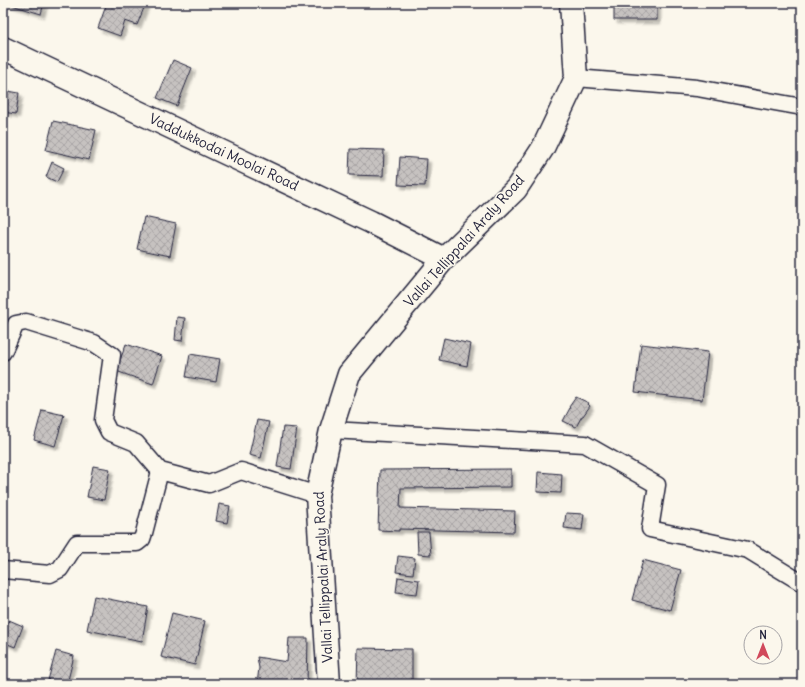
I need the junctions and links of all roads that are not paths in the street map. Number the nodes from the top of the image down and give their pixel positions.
1 (571, 3) edge
2 (3, 48) edge
3 (576, 78) junction
4 (802, 107) edge
5 (444, 259) junction
6 (3, 352) edge
7 (331, 430) junction
8 (160, 471) junction
9 (317, 495) junction
10 (3, 570) edge
11 (802, 583) edge
12 (329, 684) edge

1 - 3 main road, Vallai Tellippalai Araly Road
2 - 5 main road, Vaddukkodai Moolai Road
3 - 4 street
3 - 5 main road, Vallai Tellippalai Araly Road
5 - 7 main road, Vallai Tellippalai Araly Road
6 - 8 street
7 - 9 main road, Vallai Tellippalai Araly Road
7 - 11 street
8 - 9 street
8 - 10 street
9 - 12 main road, Vallai Tellippalai Araly Road

